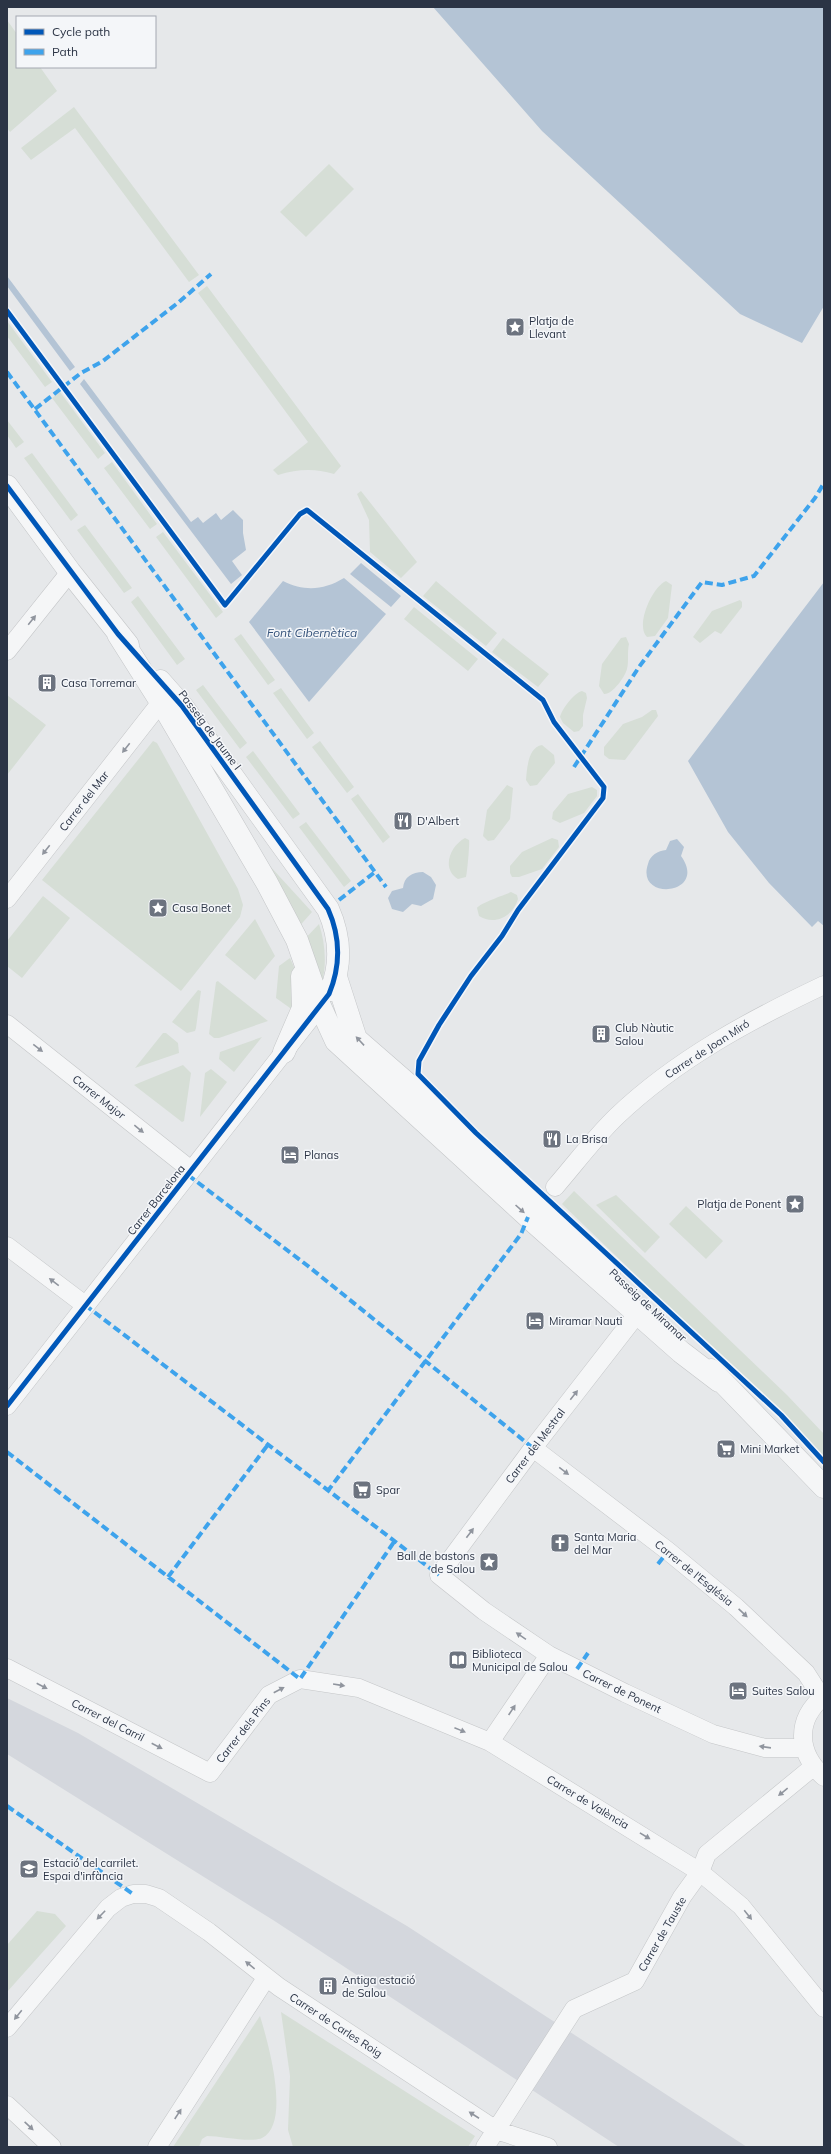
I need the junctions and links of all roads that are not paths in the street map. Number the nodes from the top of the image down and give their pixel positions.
1 (7, 486) edge
2 (70, 572) junction
3 (118, 634) junction
4 (7, 651) edge
5 (162, 712) junction
6 (310, 885) junction
7 (7, 899) edge
8 (336, 977) junction
9 (824, 985) edge
10 (320, 1006) junction
11 (7, 1024) edge
12 (284, 1052) junction
13 (357, 1060) junction
14 (420, 1094) junction
15 (192, 1170) junction
16 (555, 1187) dead end
17 (501, 1193) junction
18 (571, 1234) junction
19 (7, 1246) edge
20 (85, 1306) junction
21 (633, 1313) junction
22 (719, 1381) junction
23 (7, 1406) edge
24 (533, 1448) junction
25 (824, 1487) edge
26 (439, 1575) joint
27 (549, 1655) junction
28 (7, 1668) edge
29 (300, 1679) joint
30 (823, 1697) edge
31 (490, 1742) junction
32 (804, 1748) junction
33 (818, 1772) edge
34 (210, 1773) joint
35 (700, 1872) junction
36 (266, 1978) junction
37 (824, 2008) edge
38 (7, 2028) edge
39 (7, 2105) edge
40 (496, 2130) junction
41 (52, 2147) edge
42 (157, 2147) edge
43 (485, 2147) edge
44 (548, 2147) edge

1 - 2 street, Passeig de Jaume I
2 - 3 street, Passeig de Jaume I
4 -> 2 street
3 - 5 street, Passeig de Jaume I
3 - 6 street, Passeig de Jaume I
5 - 6 street, Passeig de Jaume I
5 -> 7 street, Carrer del Mar
5 - 10 street, Passeig de Jaume I
5 - 12 street
6 - 8 street, Passeig de Jaume I
8 - 10 street, Passeig de Jaume I
14 -> 8 street, Passeig de Miramar
9 - 16 street, Carrer de Joan Miró
10 - 12 street, Carrer Barcelona
10 - 13 street, Passeig de Miramar
11 -> 15 street, Carrer Major
12 - 15 street, Carrer Barcelona
13 - 14 street, Passeig de Miramar
13 - 17 street, Passeig de Miramar
14 - 17 street, Passeig de Miramar
14 - 18 street, Passeig de Miramar
15 - 20 street, Carrer Barcelona
17 -> 21 street, Passeig de Miramar
18 - 21 street, Passeig de Miramar
18 - 22 street, Passeig de Miramar
20 -> 19 street
20 - 23 street, Carrer Barcelona
21 - 22 street, Passeig de Miramar
24 -> 21 street, Carrer del Mestral
22 - 25 street, Passeig de Miramar
26 -> 24 street, Carrer del Mestral
24 -> 30 street, Carrer de l'Església
27 -> 26 street, Carrer de Ponent
31 -> 27 street
32 -> 27 street, Carrer de Ponent
28 -> 34 street, Carrer del Carril
29 -> 31 street, Carrer de València
34 -> 29 street, Carrer dels Pins
30 - 32 street
31 -> 35 street, Carrer de València
32 - 33 street
33 -> 35 street, Carrer de Tauste
35 -> 37 street, Carrer de València
35 - 40 street, Carrer de Tauste
36 -> 38 street, Carrer de Carles Roig
40 -> 36 street, Carrer de Carles Roig
42 -> 36 street
39 -> 41 street
40 - 43 street
40 - 44 street, Carrer de Carles Roig

